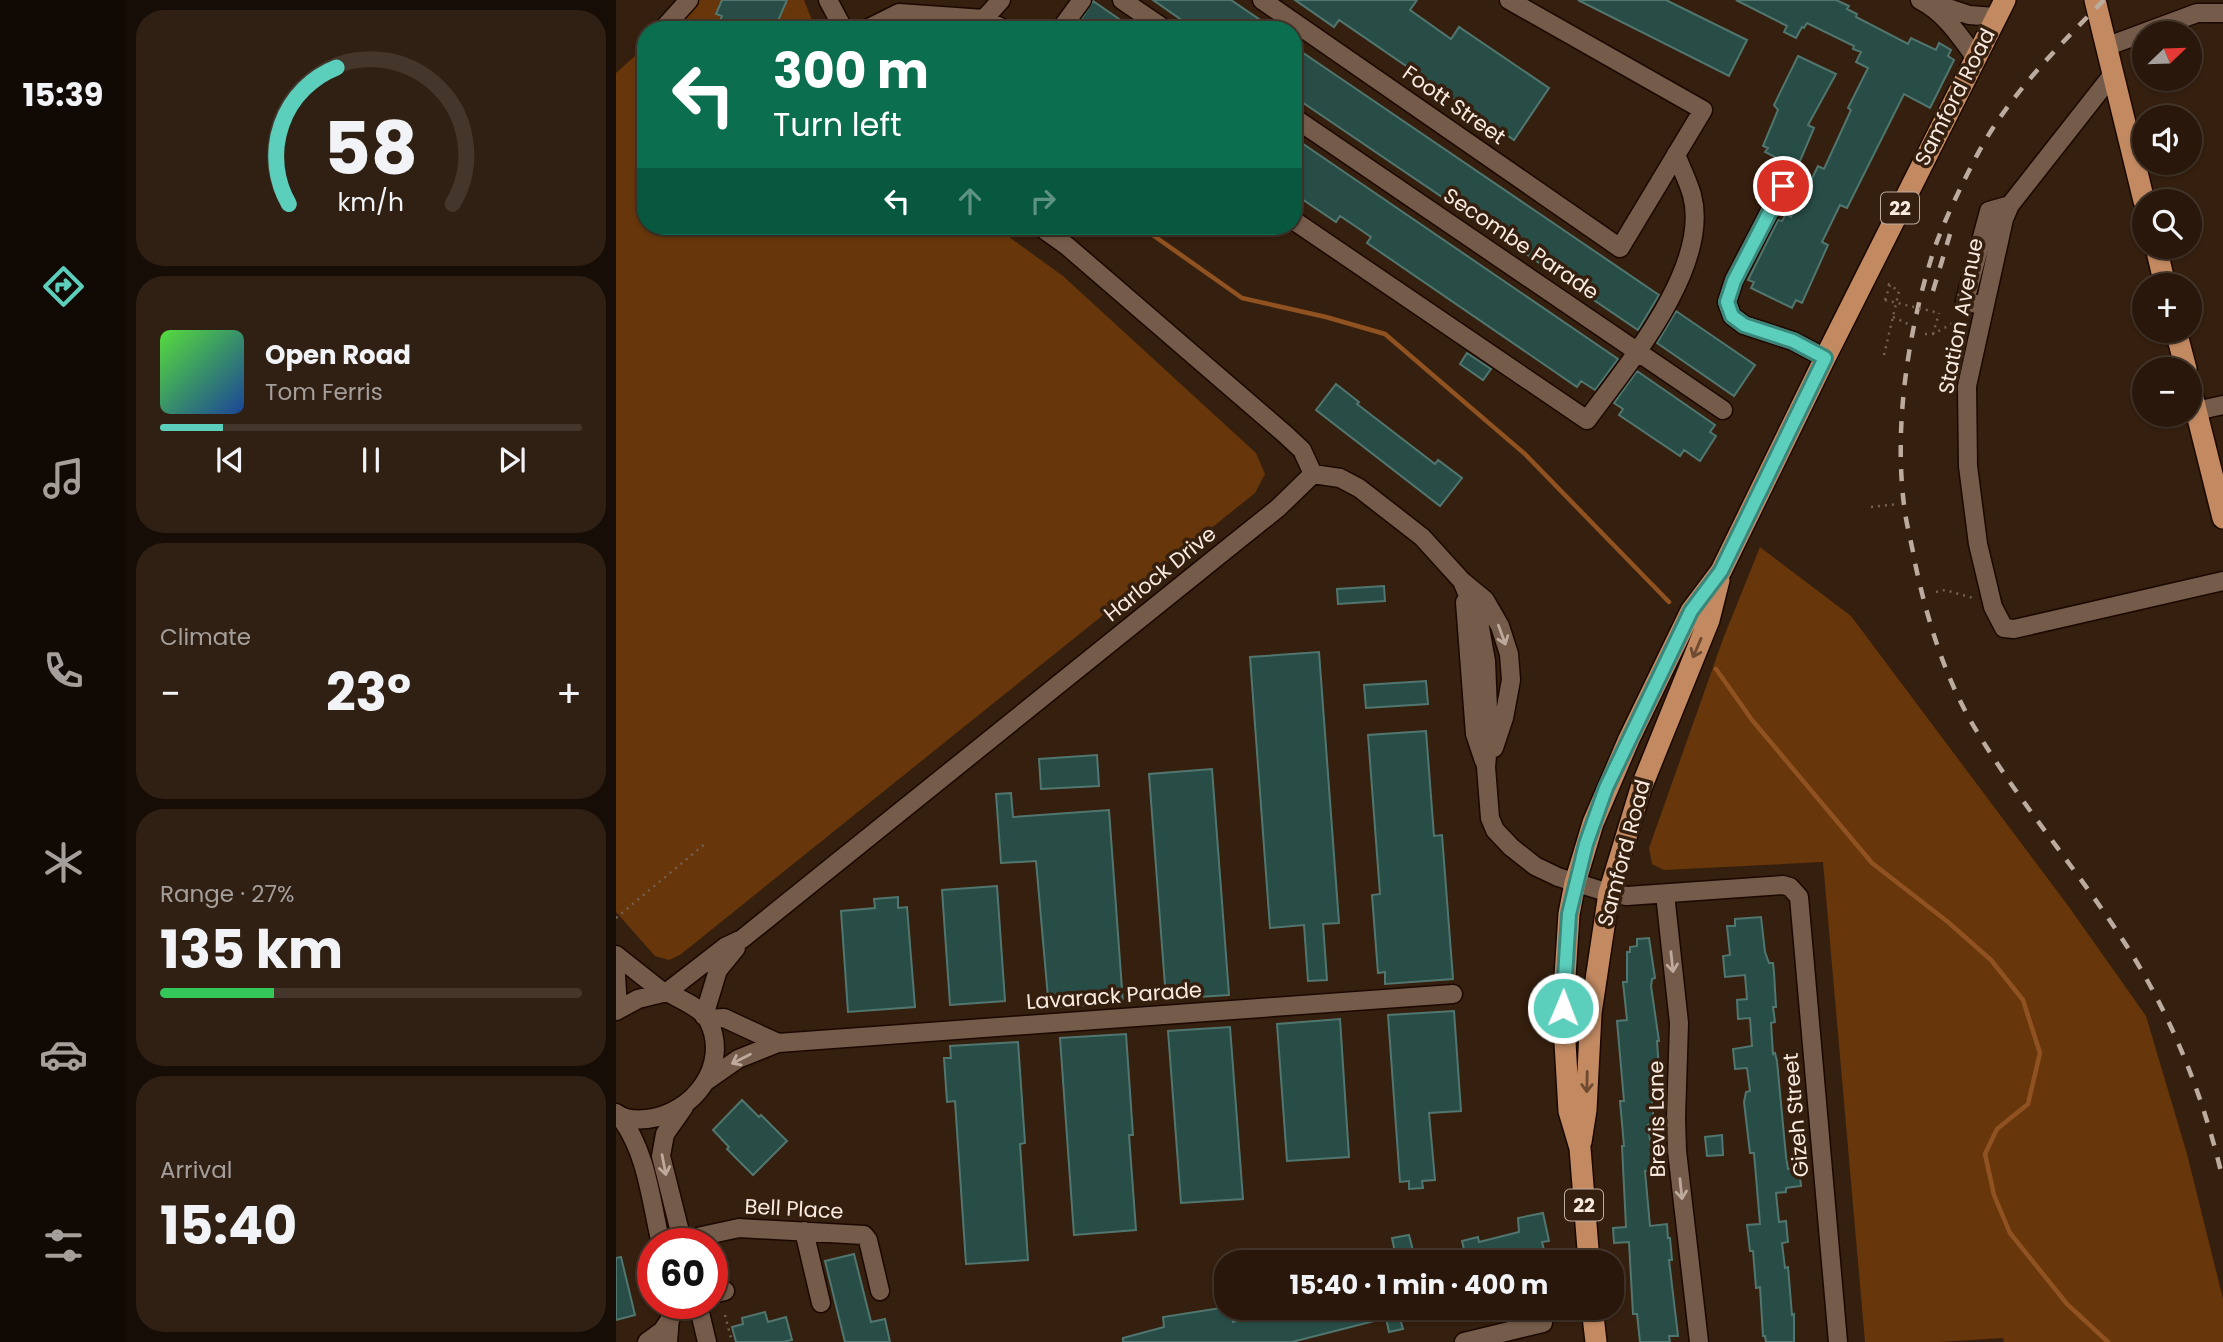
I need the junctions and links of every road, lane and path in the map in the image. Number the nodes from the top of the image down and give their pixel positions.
1 (689, 0) edge
2 (828, 0) edge
3 (1001, 0) edge
4 (1082, 0) edge
5 (1122, 0) edge
6 (1262, 0) edge
7 (1509, 0) edge
8 (2095, 0) edge
9 (1927, 3) edge
10 (2197, 7) edge
11 (2000, 8) edge
12 (2223, 13) edge
13 (984, 19) junction
14 (670, 21) edge
15 (839, 21) edge
16 (883, 21) edge
17 (988, 21) edge
18 (1067, 21) edge
19 (1153, 21) edge
20 (1292, 21) edge
21 (1302, 28) edge
22 (2108, 46) junction
23 (1975, 57) junction
24 (2113, 74) junction
25 (1302, 123) edge
26 (1676, 155) junction
27 (1783, 186) dead end
28 (2141, 189) edge
29 (1302, 226) edge
30 (1052, 235) edge
31 (1885, 282) dead end
32 (1890, 285) junction
33 (1984, 306) junction
34 (1893, 317) junction
35 (1908, 324) dead end
36 (1925, 334) dead end
37 (1933, 334) junction
38 (1637, 351) junction
39 (1884, 355) dead end
40 (1825, 358) junction
41 (2223, 405) edge
42 (1723, 410) dead end
43 (2202, 410) edge
44 (2200, 427) edge
45 (1313, 474) junction
46 (1898, 504) dead end
47 (1871, 507) dead end
48 (2223, 518) edge
49 (1721, 571) junction
50 (1462, 581) junction
51 (2223, 581) edge
52 (1486, 767) junction
53 (706, 843) dead end
54 (1575, 883) junction
55 (1609, 893) junction
56 (1665, 894) junction
57 (616, 919) edge
58 (742, 939) junction
59 (616, 955) edge
60 (616, 975) edge
61 (666, 993) junction
62 (1453, 994) dead end
63 (617, 1010) edge
64 (706, 1017) junction
65 (778, 1043) junction
66 (708, 1080) junction
67 (686, 1104) junction
68 (618, 1115) edge
69 (1580, 1148) junction
70 (667, 1228) edge
71 (671, 1228) edge
72 (728, 1230) edge
73 (804, 1231) junction
74 (1588, 1250) edge
75 (880, 1291) dead end
76 (821, 1303) dead end
77 (668, 1319) edge
78 (671, 1319) edge
79 (702, 1319) edge
80 (726, 1319) edge
81 (1593, 1320) edge
82 (1543, 1323) dead end
83 (646, 1342) edge
84 (668, 1342) edge
85 (707, 1342) edge
86 (732, 1342) edge
87 (1464, 1342) edge
88 (1595, 1342) edge
89 (1699, 1342) edge
90 (1838, 1342) edge

1 - 14 street
2 - 15 street
3 - 13 street
4 - 18 street
5 - 19 street
6 - 20 street, Foott Street
7 - 26 street
8 - 22 main road
9 - 11 street
9 - 23 street
10 - 12 street
10 - 22 street
11 - 23 main road, Samford Road / 22
13 - 16 street
13 - 17 street
21 - 26 street, Foott Street
22 - 24 main road
23 - 40 main road, Samford Road / 22
24 - 28 main road
24 - 33 street, Station Avenue
25 - 38 street, Secombe Parade
26 - 38 street
27 - 40 street
29 - 38 street
30 - 45 street
31 - 32 path
32 - 34 path
32 - 37 path, bridge
33 - 37 path
33 - 51 street, Station Avenue
34 - 35 path
34 - 39 path
36 - 37 path
38 - 42 street, Secombe Parade
40 - 49 main road, Samford Road / 22
41 - 43 street
44 - 48 main road
45 - 50 street
45 - 58 street, Harlock Drive
46 - 47 path
49 - 54 main road, Samford Road / 22
49 -> 55 main road, Samford Road / 22
50 - 52 street
50 - 52 street
52 - 54 street
53 - 57 path
54 - 55 street
54 - 69 main road, Samford Road / 22
55 - 56 street
55 -> 69 main road, Samford Road / 22
56 -> 89 street, Brevis Lane
56 - 90 street, Gizeh Street
58 - 61 street
58 - 64 street
59 - 61 street
60 - 63 street
61 - 63 street
61 - 64 street
62 - 65 street, Lavarack Parade
64 - 65 street
64 - 66 street
65 -> 66 street
66 - 67 street
67 - 68 street
67 -> 71 street
68 - 70 street
69 - 74 main road, Samford Road / 22
72 - 73 street, Bell Place
73 - 75 street, Bell Place
73 - 76 street
77 - 83 street
78 - 84 street
79 - 85 street
80 - 86 path
81 - 88 main road
82 - 87 street

